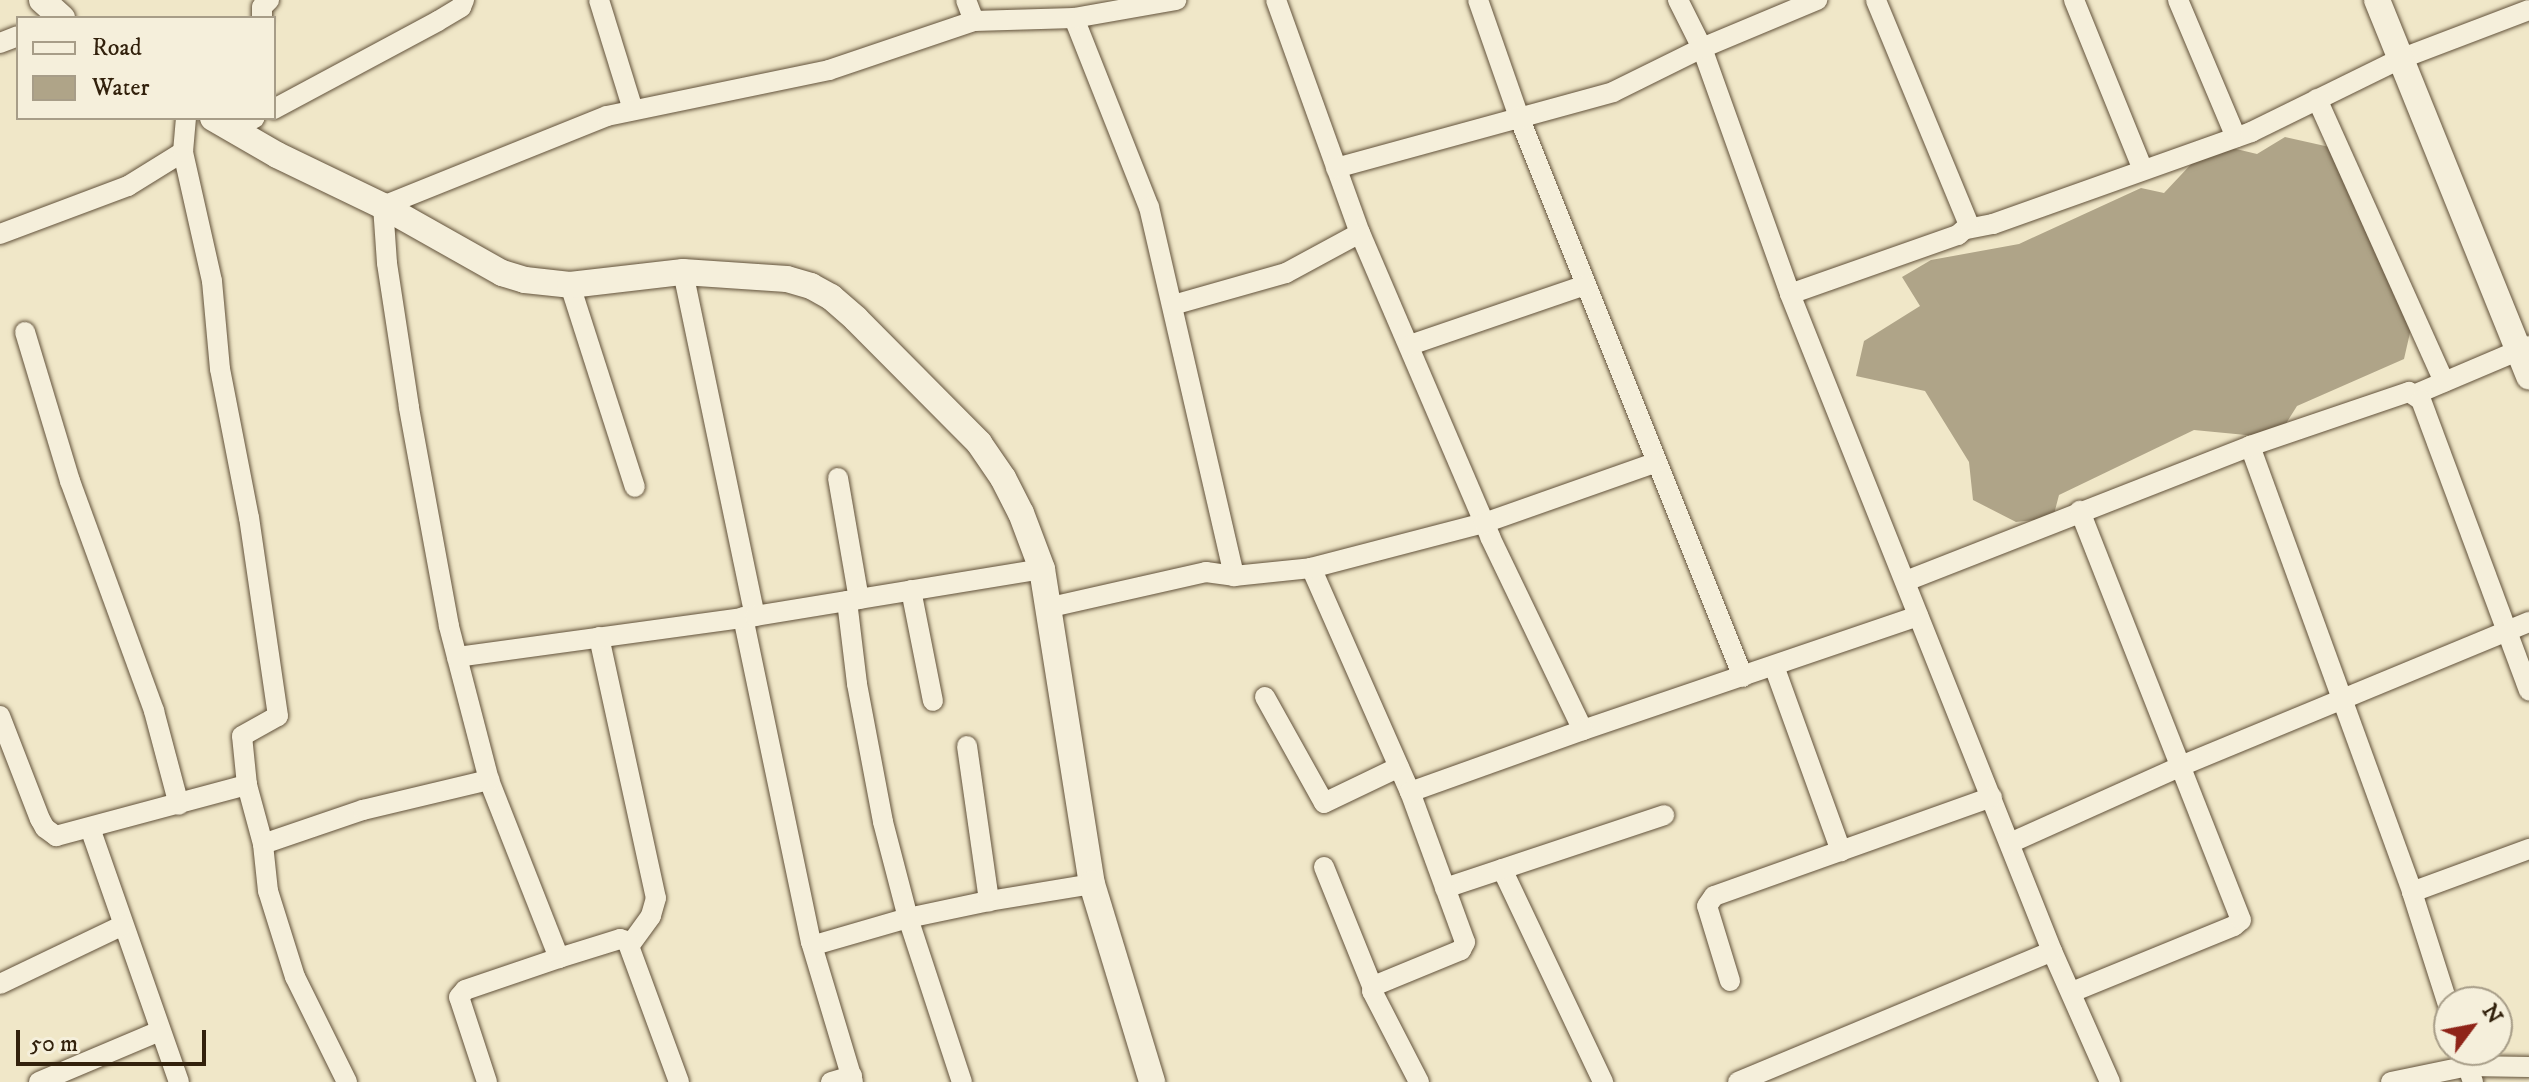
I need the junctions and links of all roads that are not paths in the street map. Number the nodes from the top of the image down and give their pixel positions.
1 (42, 0) edge
2 (464, 0) edge
3 (599, 0) edge
4 (966, 0) edge
5 (1176, 0) edge
6 (1276, 0) edge
7 (1478, 0) edge
8 (1678, 0) edge
9 (1817, 0) edge
10 (1876, 0) edge
11 (2074, 0) edge
12 (2178, 0) edge
13 (2377, 0) edge
14 (2529, 10) edge
15 (60, 16) edge
16 (1074, 18) junction
17 (974, 21) junction
18 (1702, 48) junction
19 (2400, 59) junction
20 (2317, 99) junction
21 (276, 104) edge
22 (633, 110) junction
23 (1519, 117) junction
24 (186, 120) edge
25 (233, 122) edge
26 (2236, 137) junction
27 (183, 152) junction
28 (1336, 168) junction
29 (2143, 170) junction
30 (383, 206) junction
31 (1967, 229) junction
32 (1360, 233) junction
33 (0, 234) edge
34 (683, 272) junction
35 (570, 285) junction
36 (1585, 285) junction
37 (1790, 294) junction
38 (1173, 305) junction
39 (25, 332) dead end
40 (1410, 345) junction
41 (2524, 348) edge
42 (2529, 377) edge
43 (2444, 382) junction
44 (2416, 394) junction
45 (2250, 446) junction
46 (1657, 462) junction
47 (838, 478) dead end
48 (635, 487) dead end
49 (2080, 511) junction
50 (1484, 523) junction
51 (1311, 568) junction
52 (1042, 569) junction
53 (1234, 576) junction
54 (1906, 581) junction
55 (911, 590) junction
56 (853, 600) junction
57 (1051, 607) junction
58 (749, 616) junction
59 (1918, 616) junction
60 (2529, 622) edge
61 (2504, 632) junction
62 (599, 637) junction
63 (457, 657) junction
64 (1774, 666) junction
65 (1743, 677) junction
66 (2529, 691) edge
67 (1265, 697) dead end
68 (2341, 698) junction
69 (933, 701) dead end
70 (0, 716) edge
71 (1583, 730) junction
72 (967, 746) dead end
73 (2181, 766) junction
74 (1399, 767) junction
75 (489, 780) junction
76 (247, 785) junction
77 (1410, 792) junction
78 (1992, 797) junction
79 (179, 805) junction
80 (1664, 815) dead end
81 (90, 828) junction
82 (2010, 843) junction
83 (263, 844) junction
84 (2529, 849) edge
85 (1841, 851) junction
86 (1324, 867) dead end
87 (1502, 869) junction
88 (1092, 884) junction
89 (1445, 888) junction
90 (2412, 892) junction
91 (989, 901) junction
92 (908, 918) junction
93 (123, 925) junction
94 (811, 942) junction
95 (630, 945) junction
96 (2052, 951) junction
97 (559, 958) junction
98 (1730, 981) dead end
99 (0, 984) edge
100 (2442, 986) edge
101 (1373, 988) junction
102 (2072, 992) junction
103 (160, 1031) junction
104 (2468, 1066) edge
105 (2529, 1067) edge
106 (852, 1079) edge
107 (39, 1082) edge
108 (179, 1082) edge
109 (347, 1082) edge
110 (487, 1082) edge
111 (679, 1082) edge
112 (831, 1082) edge
113 (962, 1082) edge
114 (1152, 1082) edge
115 (1419, 1082) edge
116 (1603, 1082) edge
117 (1738, 1082) edge
118 (2110, 1082) edge
119 (2391, 1082) edge

1 - 15 street
2 - 21 street
3 - 22 street
4 - 17 street
5 - 16 street
6 - 28 street
7 - 23 street
8 - 18 street
9 - 18 street
10 - 31 street
11 - 29 street
12 - 26 street
13 - 19 street
14 - 19 street
16 - 17 street
16 - 38 street
17 - 22 street
18 - 23 street
18 - 37 street
19 - 20 street
19 - 41 street
20 - 26 street
20 - 43 street
22 - 30 street
23 - 28 street
23 - 36 street
24 - 27 street
25 - 30 street
26 - 29 street
27 - 33 street
27 - 76 street
28 - 32 street
29 - 31 street
30 - 35 street
30 - 63 street
31 - 37 street
32 - 38 street
32 - 40 street
34 - 35 street
34 - 52 street
34 - 58 street
35 - 48 street
36 - 40 street
36 - 46 street
37 - 54 street
38 - 53 street
39 - 79 street
40 - 50 street
41 - 42 street
41 - 43 street
43 - 44 street
44 - 45 street
44 - 61 street
45 - 49 street
45 - 68 street
46 - 50 street
46 - 65 street
47 - 56 street
49 - 54 street
49 - 73 street
50 - 51 street
50 - 71 street
51 - 53 street
51 - 74 street
52 - 55 street
52 - 57 street
53 - 57 street
54 - 59 street
55 - 56 street
55 - 69 street
56 - 58 street
56 - 92 street
57 - 88 street
58 - 62 street
58 - 94 street
59 - 64 street
59 - 78 street
60 - 61 street
61 - 66 street
61 - 68 street
62 - 63 street
62 - 95 street
63 - 75 street
64 - 65 street
64 - 85 street
65 - 71 street
67 - 74 street
68 - 73 street
68 - 90 street
70 - 81 street
71 - 77 street
72 - 91 street
73 - 82 street
73 - 102 street
74 - 77 street
75 - 83 street
75 - 97 street
76 - 79 street
76 - 83 street
77 - 89 street
78 - 82 street
78 - 85 street
79 - 81 street
80 - 87 street
81 - 93 street
82 - 96 street
83 - 109 street
84 - 90 street
85 - 98 street
86 - 101 street
87 - 89 street
87 - 116 street
88 - 91 street
88 - 114 street
89 - 101 street
90 - 100 street
91 - 92 street
92 - 94 street
92 - 113 street
93 - 99 street
93 - 103 street
94 - 106 street
95 - 97 street
95 - 111 street
96 - 102 street
96 - 117 street
97 - 110 street
101 - 115 street
102 - 118 street
103 - 107 street
103 - 108 street
104 - 105 street
104 - 119 street
106 - 112 street

